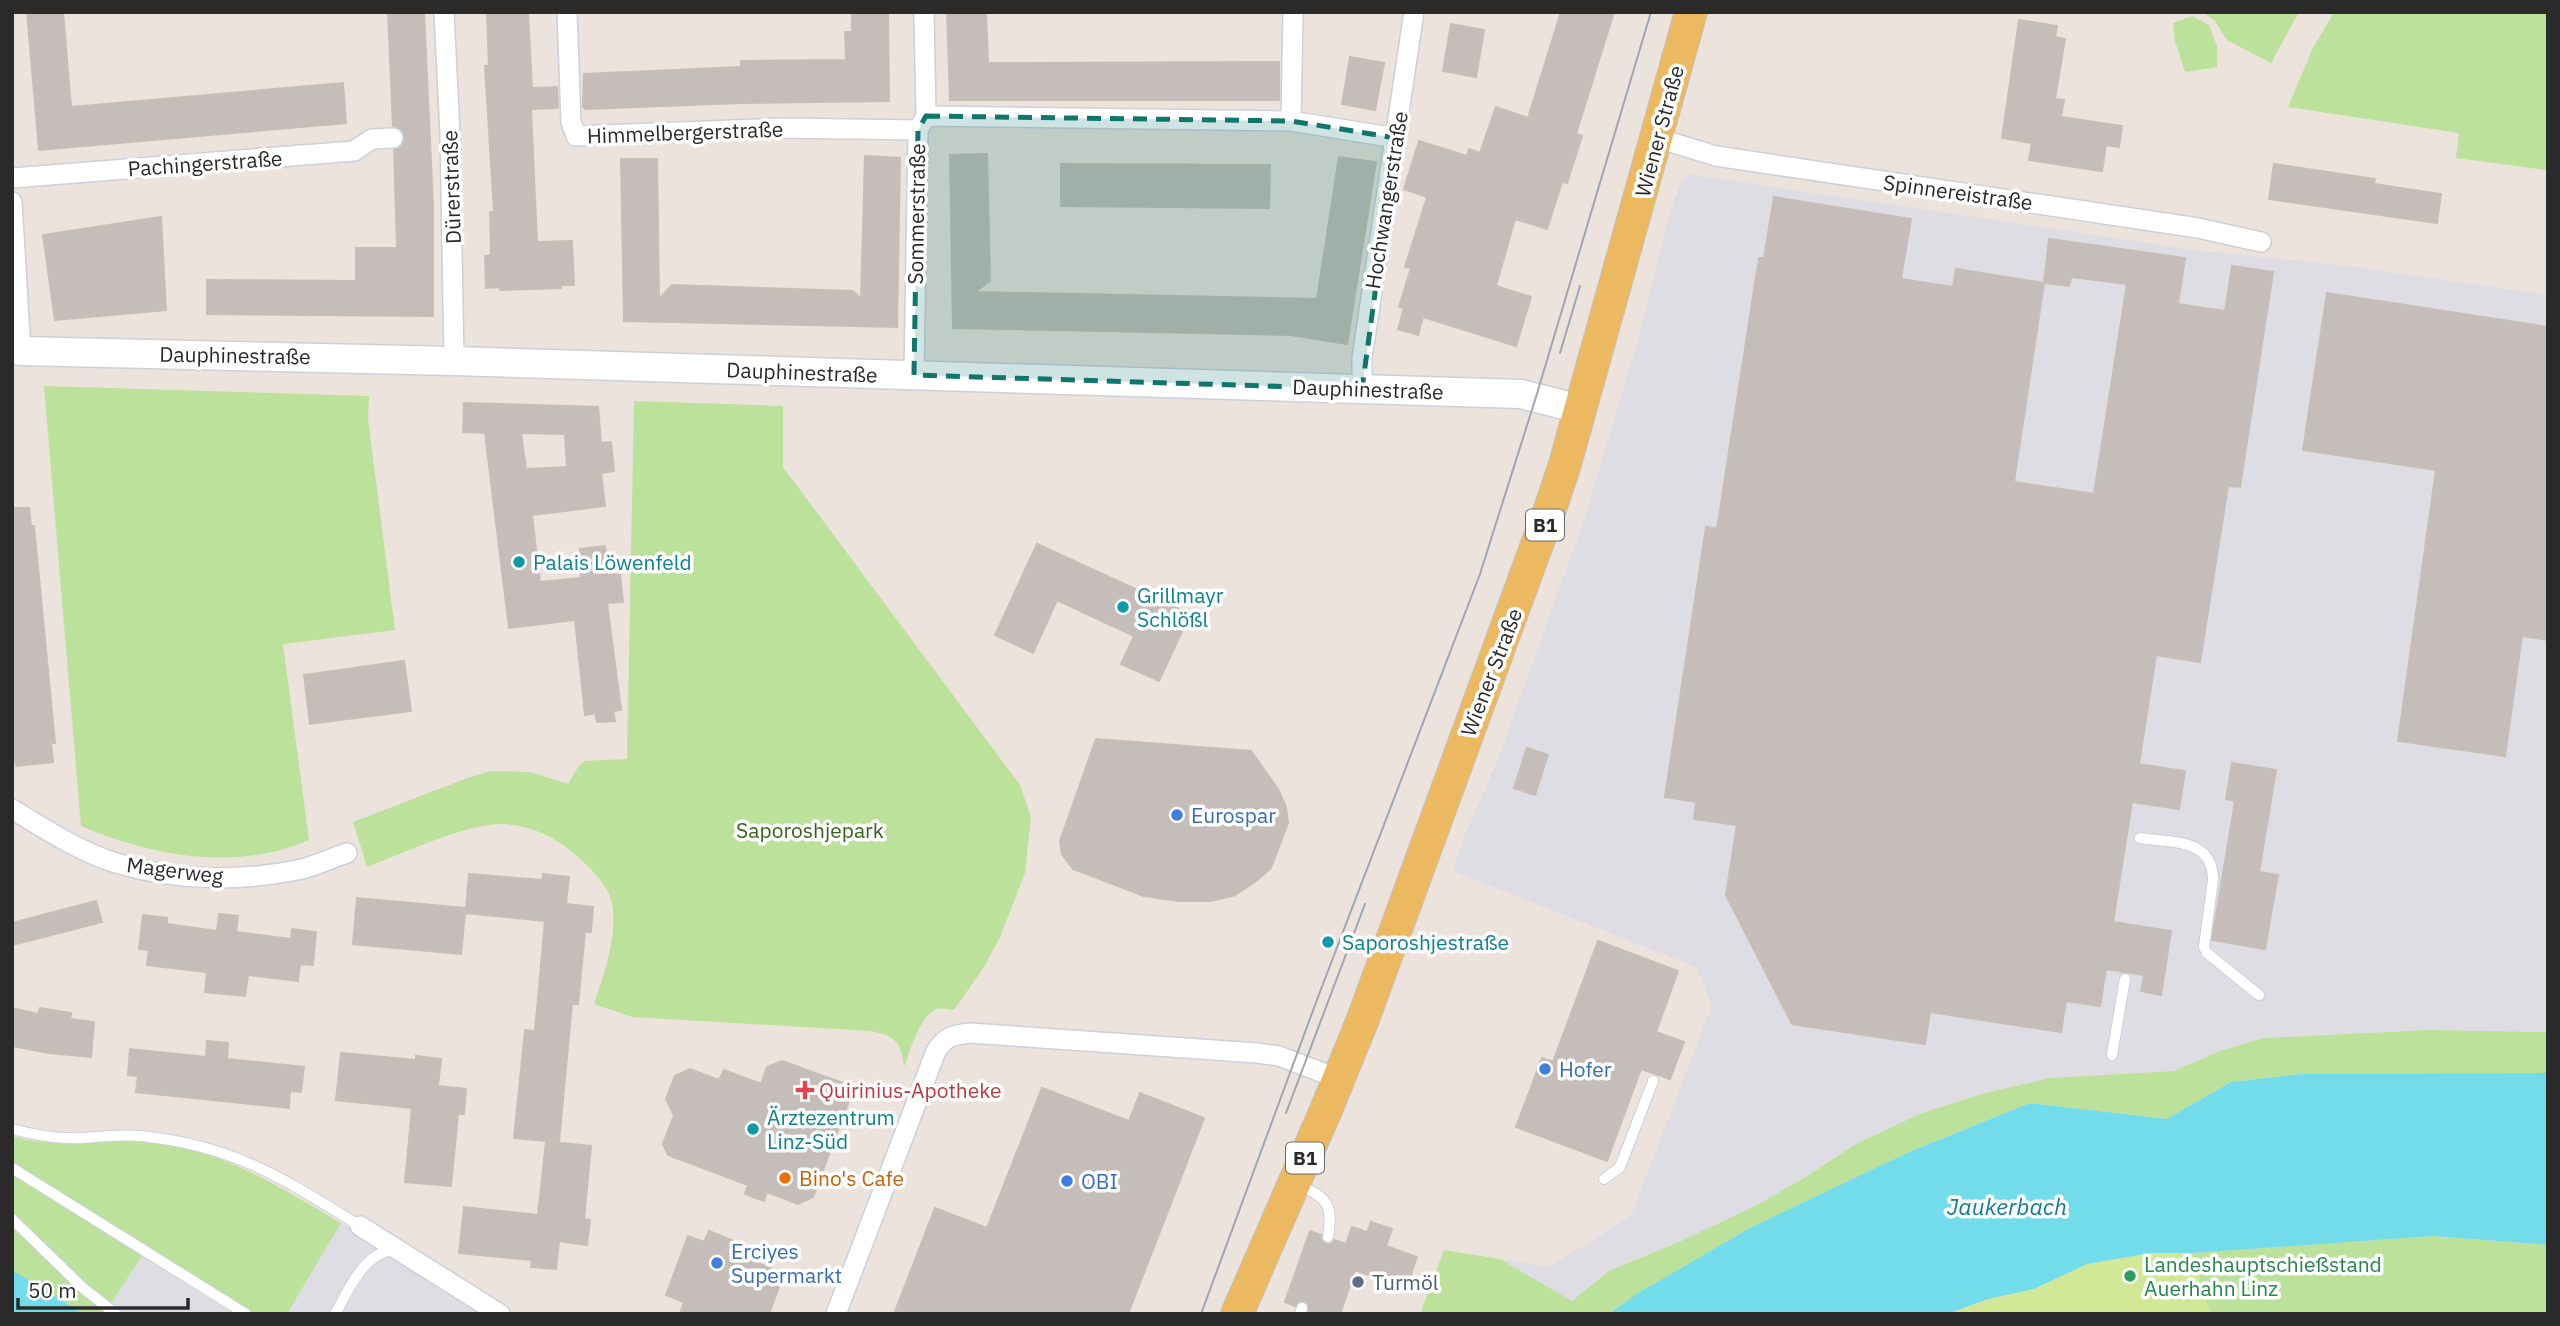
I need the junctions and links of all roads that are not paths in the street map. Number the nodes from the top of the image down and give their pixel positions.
1 (444, 12) edge
2 (567, 12) edge
3 (924, 12) edge
4 (1293, 12) edge
5 (1414, 12) edge
6 (1691, 12) edge
7 (1291, 121) junction
8 (922, 123) junction
9 (450, 134) junction
10 (429, 135) tunnel mouth
11 (393, 138) tunnel mouth
12 (1396, 138) junction
13 (1657, 138) junction
14 (12, 178) edge
15 (12, 202) edge
16 (2261, 242) dead end
17 (15, 351) edge
18 (454, 361) junction
19 (914, 375) junction
20 (1362, 389) junction
21 (1580, 409) junction
22 (12, 809) edge
23 (2140, 838) dead end
24 (347, 853) dead end
25 (2125, 979) dead end
26 (2259, 995) dead end
27 (2112, 1055) dead end
28 (1339, 1079) junction
29 (1653, 1082) dead end
30 (12, 1129) edge
31 (12, 1168) edge
32 (1604, 1179) dead end
33 (1294, 1183) junction
34 (12, 1219) edge
35 (360, 1226) joint
36 (1328, 1237) dead end
37 (395, 1249) junction
38 (116, 1314) edge
39 (246, 1314) edge
40 (335, 1314) edge
41 (500, 1314) edge
42 (836, 1314) edge
43 (1237, 1314) edge

1 - 9 street, Dürerstraße
2 - 8 street, Himmelbergerstraße
3 - 8 street, Sommerstraße
4 - 7 street
5 - 12 street, Hochwangerstraße
6 - 13 main road, Wiener Straße / B1
7 - 8 street, Himmelbergerstraße
7 - 12 street, Himmelbergerstraße
8 - 19 street, Sommerstraße
9 - 10 street
9 - 18 street, Dürerstraße
11 - 14 street, Pachingerstraße
12 - 20 street, Hochwangerstraße
13 - 16 street, Spinnereistraße
13 - 21 main road, Wiener Straße / B1
15 - 17 street
17 - 18 main road, Dauphinestraße
18 - 19 main road, Dauphinestraße
19 - 20 main road, Dauphinestraße
20 - 21 main road, Dauphinestraße
21 - 28 main road, Wiener Straße / B1
22 - 24 street, Magerweg
23 - 26 lane
25 - 27 lane
28 - 33 main road, Wiener Straße / B1
28 - 42 street
29 - 32 lane
30 - 35 lane
31 - 39 lane
33 - 36 lane
33 - 43 main road, Wiener Straße / B1
34 - 38 lane
35 - 37 street
37 - 40 lane
37 - 41 street

